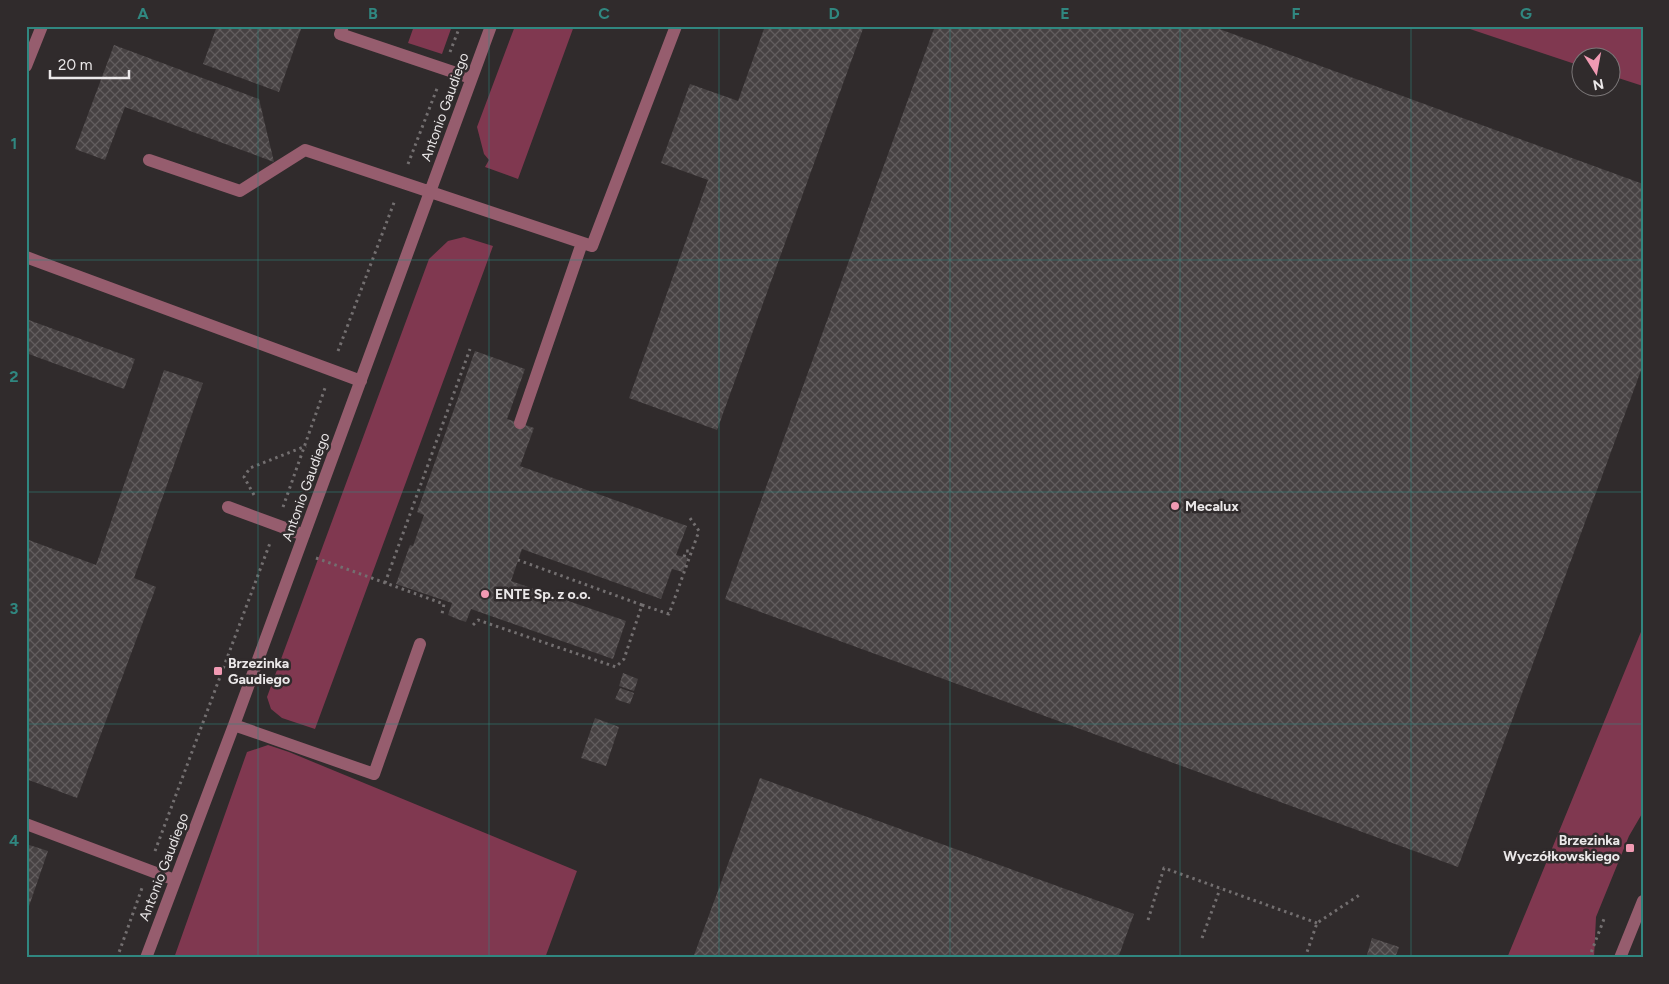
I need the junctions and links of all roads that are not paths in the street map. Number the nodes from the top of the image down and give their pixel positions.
1 (42, 26) edge
2 (343, 26) edge
3 (491, 26) edge
4 (676, 26) edge
5 (26, 66) edge
6 (471, 78) junction
7 (149, 160) dead end
8 (430, 192) junction
9 (582, 243) junction
10 (26, 256) edge
11 (361, 381) junction
12 (520, 423) dead end
13 (228, 507) dead end
14 (304, 535) junction
15 (420, 644) dead end
16 (234, 725) junction
17 (26, 824) edge
18 (175, 880) junction
19 (1643, 901) edge
20 (146, 958) edge
21 (1620, 958) edge

1 - 5 street
2 - 6 street
3 - 6 street, Antonio Gaudiego
4 - 9 street
6 - 8 street, Antonio Gaudiego
7 - 8 street
8 - 9 street
8 - 11 street, Antonio Gaudiego
9 - 12 street
10 - 11 street
11 - 14 street, Antonio Gaudiego
13 - 14 street
14 - 16 street, Antonio Gaudiego
15 - 16 street
16 - 18 street, Antonio Gaudiego
17 - 18 street
18 - 20 street, Antonio Gaudiego
19 - 21 street

